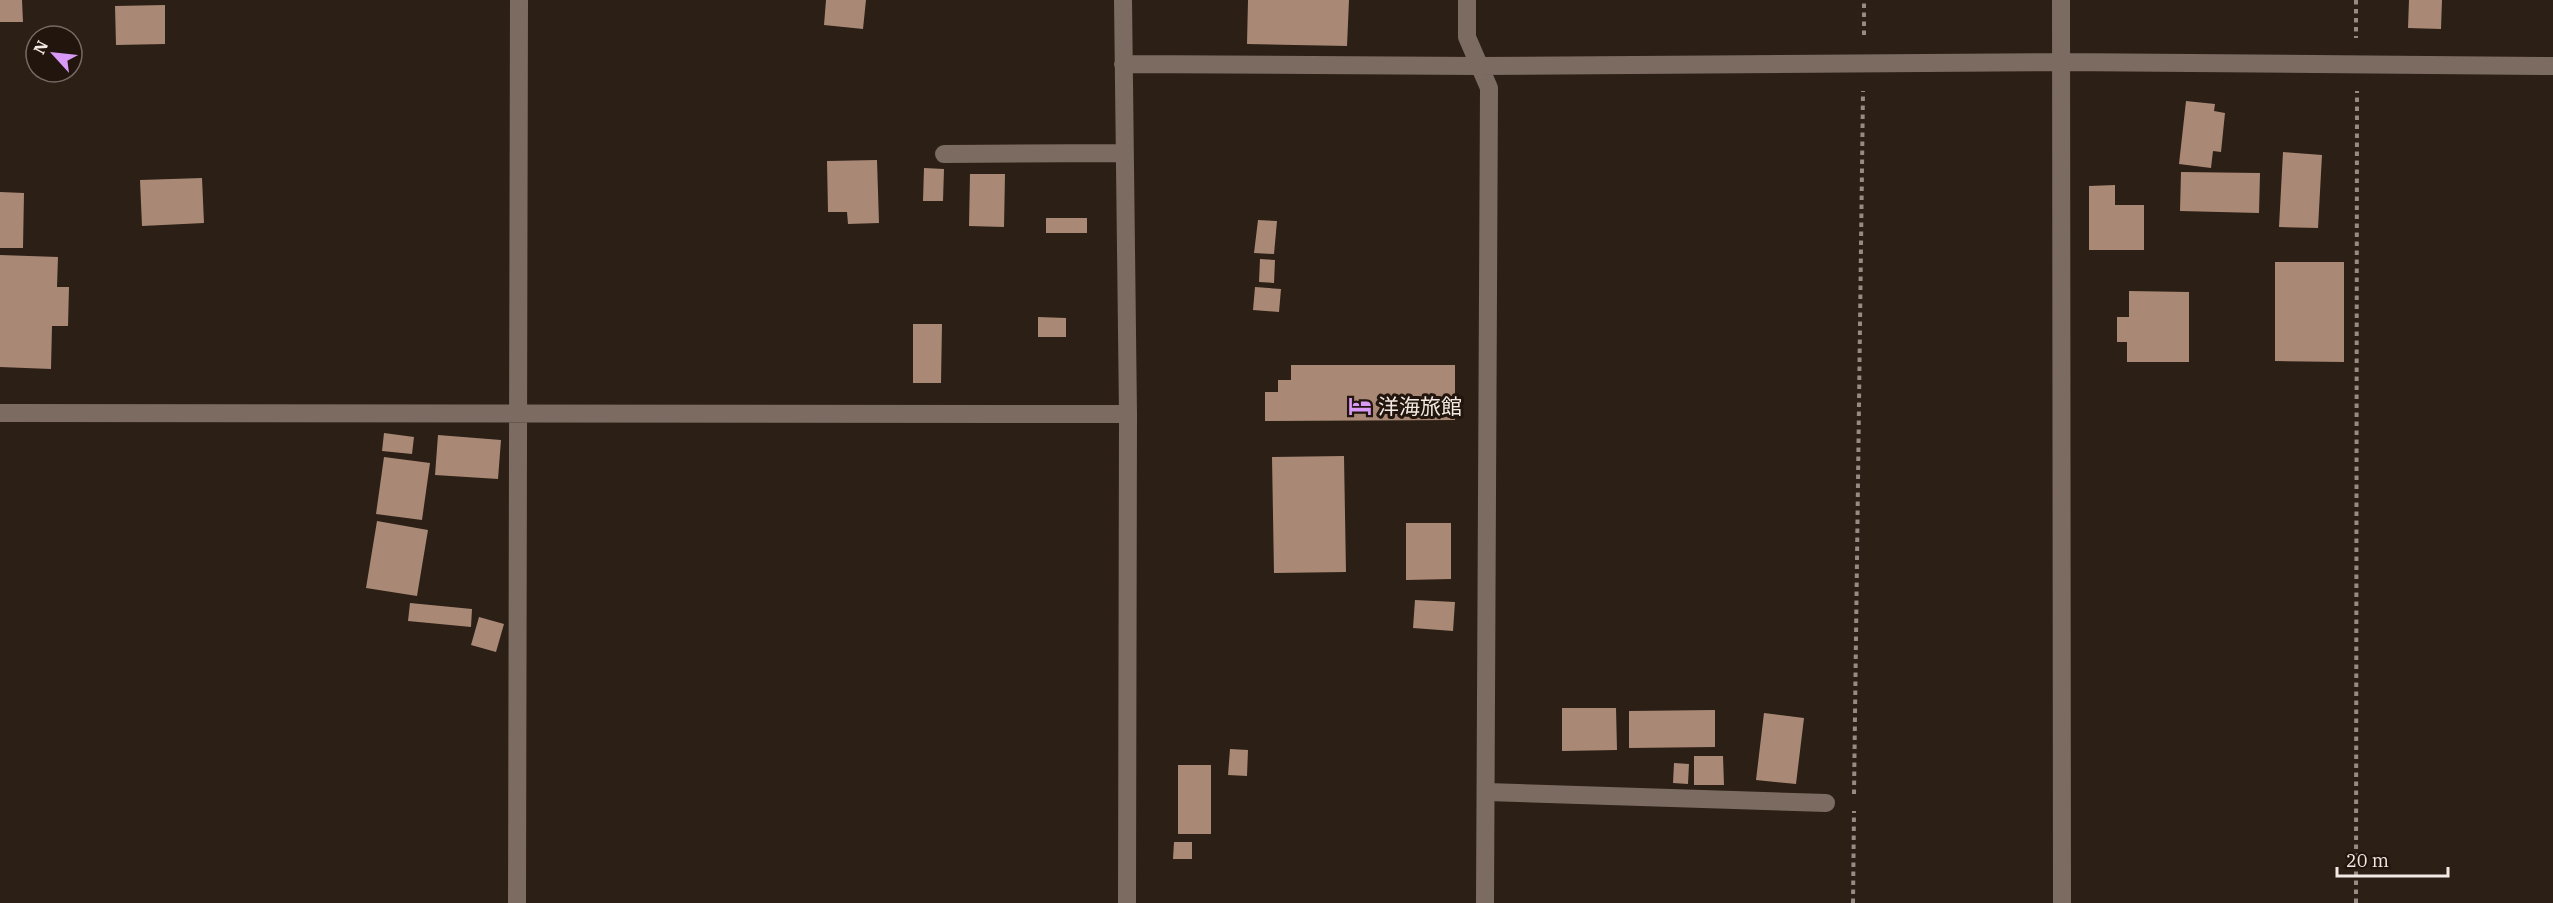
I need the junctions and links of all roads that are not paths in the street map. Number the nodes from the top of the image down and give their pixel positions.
1 (519, 0) edge
2 (1123, 0) edge
3 (1467, 0) edge
4 (2061, 0) edge
5 (2061, 62) junction
6 (1123, 64) junction
7 (1478, 66) junction
8 (2553, 66) edge
9 (1124, 153) junction
10 (944, 154) dead end
11 (0, 413) edge
12 (519, 413) junction
13 (1128, 414) junction
14 (1487, 792) junction
15 (1826, 803) dead end
16 (517, 903) edge
17 (1127, 903) edge
18 (1485, 903) edge
19 (2062, 903) edge

1 - 12 street
2 - 6 street
3 - 7 street
4 - 5 street
5 - 7 street
5 - 8 street
5 - 19 street
6 - 7 street
6 - 9 street
7 - 14 street
9 - 10 street
9 - 13 street
11 - 12 street
12 - 13 street
12 - 16 street
13 - 17 street
14 - 15 street
14 - 18 street

